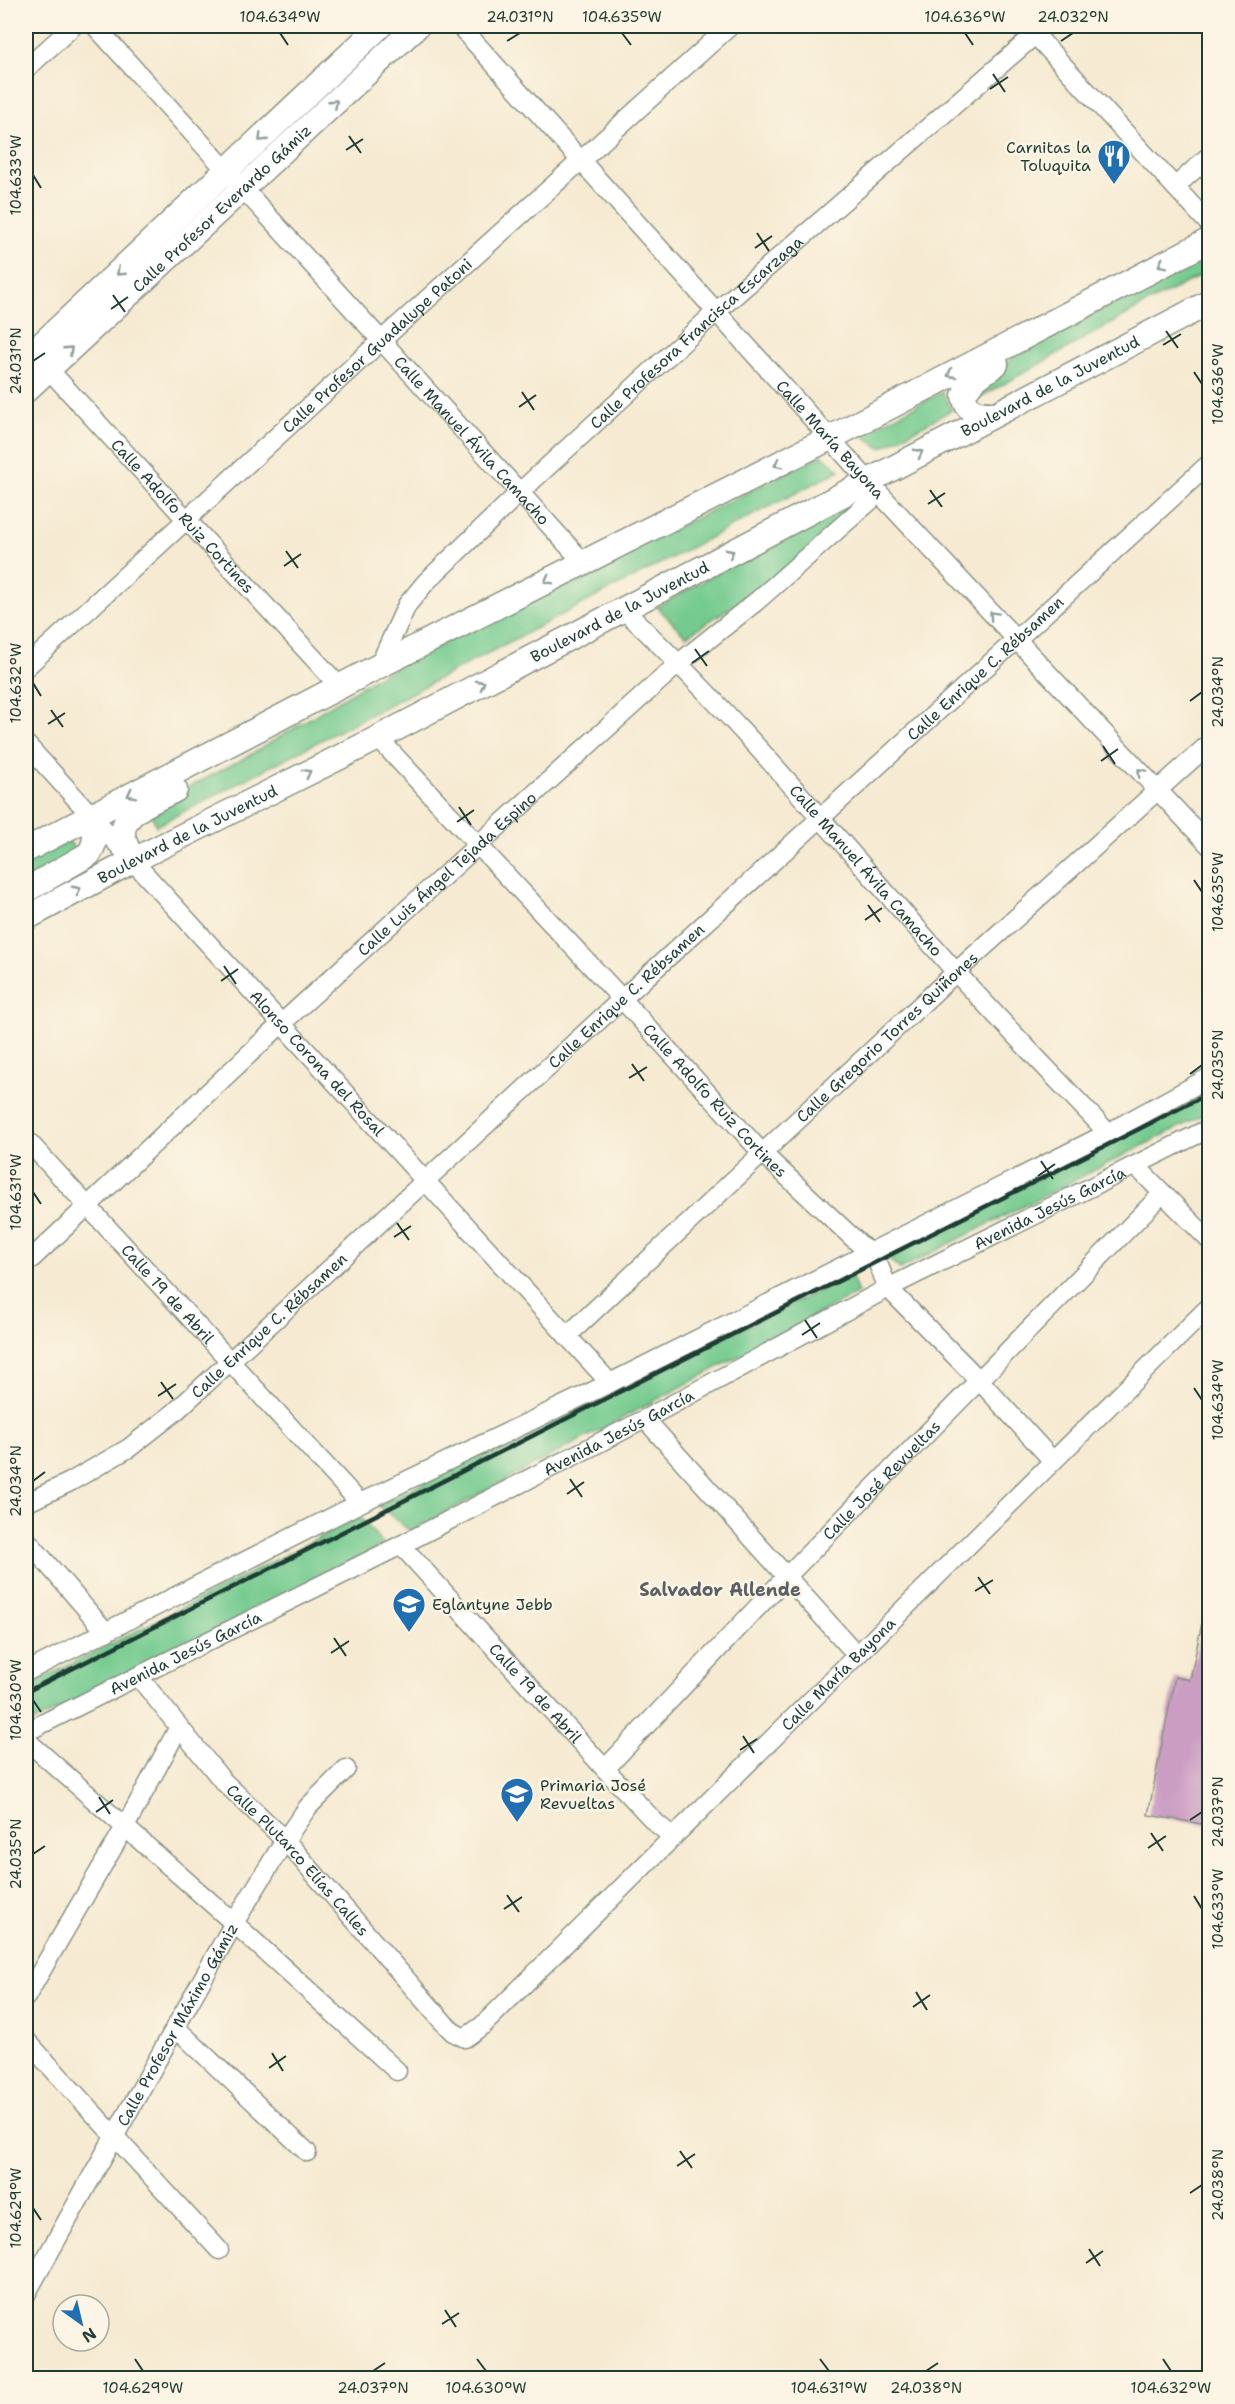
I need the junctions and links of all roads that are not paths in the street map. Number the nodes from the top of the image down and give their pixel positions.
1 (73, 26) edge
2 (94, 26) edge
3 (380, 26) edge
4 (417, 26) edge
5 (460, 26) edge
6 (730, 26) edge
7 (1036, 29) edge
8 (26, 69) edge
9 (1209, 155) edge
10 (579, 160) junction
11 (235, 180) junction
12 (1175, 187) junction
13 (1209, 225) edge
14 (1209, 240) edge
15 (1114, 289) junction
16 (1209, 302) edge
17 (717, 311) junction
18 (382, 340) junction
19 (33, 356) edge
20 (26, 390) edge
21 (992, 414) junction
22 (830, 438) junction
23 (1209, 463) edge
24 (873, 487) junction
25 (520, 492) junction
26 (185, 519) junction
27 (583, 562) junction
28 (623, 609) junction
29 (1017, 640) junction
30 (679, 663) junction
31 (380, 666) junction
32 (26, 667) edge
33 (340, 687) junction
34 (280, 718) junction
35 (378, 738) junction
36 (1209, 743) edge
37 (26, 744) edge
38 (1158, 791) junction
39 (90, 815) junction
40 (821, 818) junction
41 (478, 844) junction
42 (1209, 846) edge
43 (26, 850) edge
44 (132, 861) junction
45 (26, 890) edge
46 (26, 918) edge
47 (956, 972) junction
48 (622, 999) junction
49 (281, 1024) junction
50 (1209, 1077) edge
51 (1209, 1128) edge
52 (1108, 1133) junction
53 (26, 1139) edge
54 (762, 1153) junction
55 (1136, 1166) junction
56 (426, 1181) junction
57 (1162, 1194) junction
58 (87, 1206) junction
59 (1209, 1241) edge
60 (869, 1253) junction
61 (26, 1264) edge
62 (888, 1288) junction
63 (1209, 1306) edge
64 (567, 1336) junction
65 (231, 1363) junction
66 (980, 1381) junction
67 (610, 1383) junction
68 (645, 1419) junction
69 (1053, 1461) junction
70 (26, 1503) edge
71 (360, 1503) junction
72 (26, 1539) edge
73 (401, 1545) junction
74 (788, 1576) junction
75 (106, 1632) junction
76 (857, 1655) junction
77 (26, 1672) edge
78 (138, 1676) junction
79 (179, 1727) junction
80 (26, 1732) edge
81 (26, 1740) edge
82 (346, 1768) dead end
83 (605, 1769) junction
84 (125, 1827) junction
85 (673, 1837) junction
86 (285, 1840) junction
87 (234, 1923) junction
88 (26, 1998) edge
89 (175, 2027) junction
90 (465, 2038) joint
91 (26, 2040) edge
92 (397, 2071) dead end
93 (115, 2137) junction
94 (308, 2152) dead end
95 (219, 2250) dead end
96 (26, 2294) edge

1 - 8 street
2 - 11 street, Calle Manuel Ávila Camacho
3 -> 11 main road, Calle Profesor Everardo Gámiz
11 -> 4 main road, Calle Profesor Everardo Gámiz
5 - 10 street, Calle María Bayona
6 - 10 street, Calle Profesor Guadalupe Patoni
7 - 12 street
7 - 17 street, Calle Profesora Francisca Escarzaga
9 - 12 street
10 - 17 street, Calle María Bayona
10 - 18 street, Calle Profesor Guadalupe Patoni
11 - 18 street, Calle Manuel Ávila Camacho
11 - 19 main road, Calle Profesor Everardo Gámiz
12 - 13 street
14 -> 15 main road
15 - 21 main road
15 -> 22 main road
16 - 21 main road, Boulevard de la Juventud
17 - 22 street, Calle María Bayona
17 - 25 street, Calle Profesora Francisca Escarzaga
18 - 25 street, Calle Manuel Ávila Camacho
18 - 26 street, Calle Profesor Guadalupe Patoni
19 - 20 main road, Calle Profesor Everardo Gámiz
19 - 26 street, Calle Adolfo Ruiz Cortines
24 -> 21 main road, Boulevard de la Juventud
22 - 24 street, Calle María Bayona
22 -> 27 main road
23 - 29 street, Calle Enrique C. Rébsamen
28 -> 24 main road, Boulevard de la Juventud
29 -> 24 street, Calle María Bayona
24 - 30 street, Calle Luis Ángel Tejada Espino
25 - 27 street, Calle Manuel Ávila Camacho
25 - 31 street, Calle Profesora Francisca Escarzaga
26 - 32 street, Calle Profesor Guadalupe Patoni
26 - 33 street, Calle Adolfo Ruiz Cortines
27 -> 31 main road
28 - 30 street, Calle Manuel Ávila Camacho
35 -> 28 main road, Boulevard de la Juventud
38 -> 29 street, Calle María Bayona
29 - 40 street, Calle Enrique C. Rébsamen
30 - 40 street, Calle Manuel Ávila Camacho
30 - 41 street, Calle Luis Ángel Tejada Espino
31 - 33 main road
33 - 34 main road
34 -> 39 main road
34 - 44 main road
35 - 41 street, Calle Adolfo Ruiz Cortines
44 -> 35 main road, Boulevard de la Juventud
36 - 38 street, Calle Gregorio Torres Quiñones
37 - 39 street, Alonso Corona del Rosal
38 - 42 street, Calle María Bayona
38 - 47 street, Calle Gregorio Torres Quiñones
39 - 43 main road
39 - 44 street, Alonso Corona del Rosal
39 - 45 main road
40 - 47 street, Calle Manuel Ávila Camacho
40 - 48 street, Calle Enrique C. Rébsamen
41 - 48 street, Calle Adolfo Ruiz Cortines
41 - 49 street, Calle Luis Ángel Tejada Espino
46 -> 44 main road, Boulevard de la Juventud
44 - 49 street, Alonso Corona del Rosal
47 - 52 street, Calle Manuel Ávila Camacho
47 - 54 street, Calle Gregorio Torres Quiñones
48 - 54 street, Calle Adolfo Ruiz Cortines
48 - 56 street, Calle Enrique C. Rébsamen
49 - 56 street, Alonso Corona del Rosal
49 - 58 street, Calle Luis Ángel Tejada Espino
50 - 52 street
51 - 55 street, Avenida Jesús García
52 - 60 street
53 - 58 street, Calle 19 de Abril
54 - 60 street, Calle Adolfo Ruiz Cortines
54 - 64 street, Calle Gregorio Torres Quiñones
55 - 57 street
55 - 62 street, Avenida Jesús García
56 - 64 street, Alonso Corona del Rosal
56 - 65 street, Calle Enrique C. Rébsamen
57 - 59 street
57 - 66 street, Calle José Revueltas
58 - 61 street, Calle Luis Ángel Tejada Espino
58 - 65 street, Calle 19 de Abril
60 - 62 street, Calle Adolfo Ruiz Cortines
60 - 67 street
62 - 66 street, Calle Adolfo Ruiz Cortines
62 - 68 street, Avenida Jesús García
63 - 69 street, Calle María Bayona
64 - 67 street, Alonso Corona del Rosal
65 - 70 street, Calle Enrique C. Rébsamen
65 - 71 street, Calle 19 de Abril
66 - 69 street, Calle Adolfo Ruiz Cortines
66 - 74 street, Calle José Revueltas
67 - 71 street
68 - 73 street, Avenida Jesús García
68 - 74 street
69 - 76 street, Calle María Bayona
71 - 75 street
72 - 75 street
73 - 78 street, Avenida Jesús García
73 - 83 street, Calle 19 de Abril
74 - 76 street
74 - 83 street, Calle José Revueltas
75 - 77 street
76 - 85 street, Calle María Bayona
78 - 79 street, Calle Plutarco Elías Calles
78 - 80 street, Avenida Jesús García
79 - 84 street
79 - 86 street, Calle Plutarco Elías Calles
81 - 84 street
82 - 86 street, Calle Profesor Máximo Gámiz
83 - 85 street, Calle 19 de Abril
84 - 87 street
84 - 88 street
85 - 90 street, Calle María Bayona
86 - 87 street, Calle Profesor Máximo Gámiz
86 - 90 street, Calle Plutarco Elías Calles
87 - 89 street, Calle Profesor Máximo Gámiz
87 - 92 street
89 - 93 street, Calle Profesor Máximo Gámiz
89 - 94 street
91 - 93 street
93 - 95 street
93 - 96 street, Calle Profesor Máximo Gámiz

